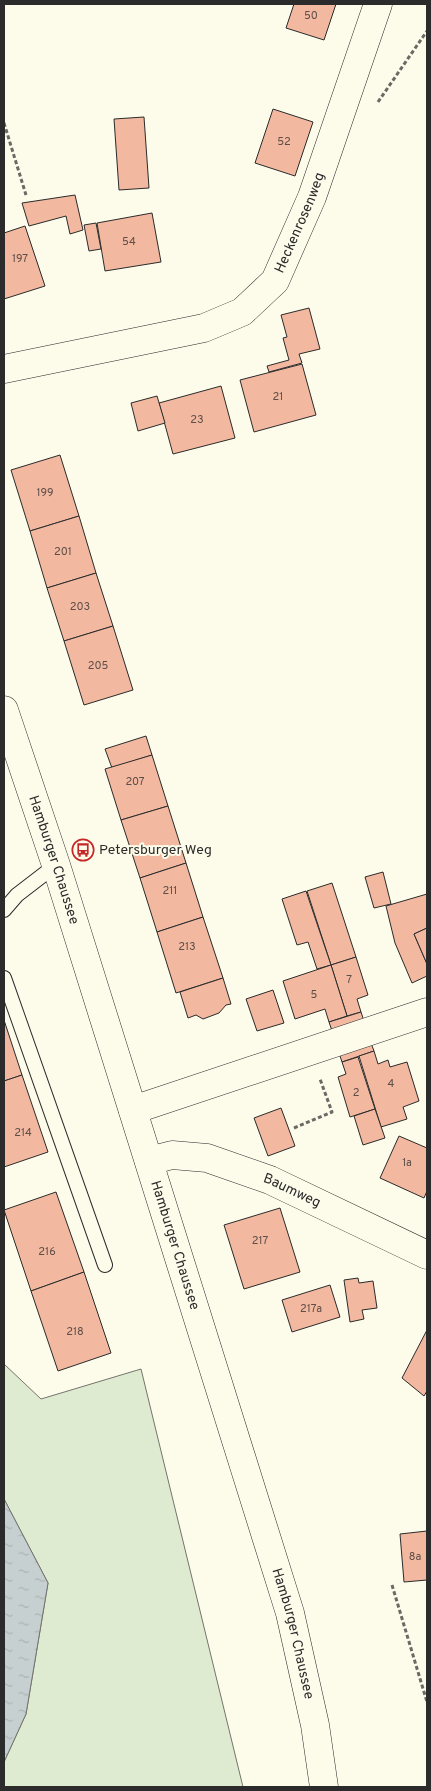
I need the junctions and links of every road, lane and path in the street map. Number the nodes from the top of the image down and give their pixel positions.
1 (378, 4) edge
2 (4, 123) edge
3 (5, 133) edge
4 (26, 195) dead end
5 (4, 368) edge
6 (4, 710) edge
7 (56, 866) junction
8 (4, 910) edge
9 (4, 978) edge
10 (427, 1012) edge
11 (310, 1051) junction
12 (133, 1110) junction
13 (294, 1128) dead end
14 (149, 1160) junction
15 (427, 1254) edge
16 (105, 1266) dead end
17 (392, 1585) dead end
18 (427, 1702) edge
19 (324, 1787) edge

1 - 5 street, Heckenrosenweg
2 - 3 path
3 - 4 path
6 - 7 street, Hamburger Chaussee
7 - 8 lane
7 - 12 street, Hamburger Chaussee
9 - 16 lane
10 - 11 street
11 - 12 street
11 - 13 path
12 - 14 street, Hamburger Chaussee
14 - 15 street, Baumweg
14 - 19 street, Hamburger Chaussee
17 - 18 path

